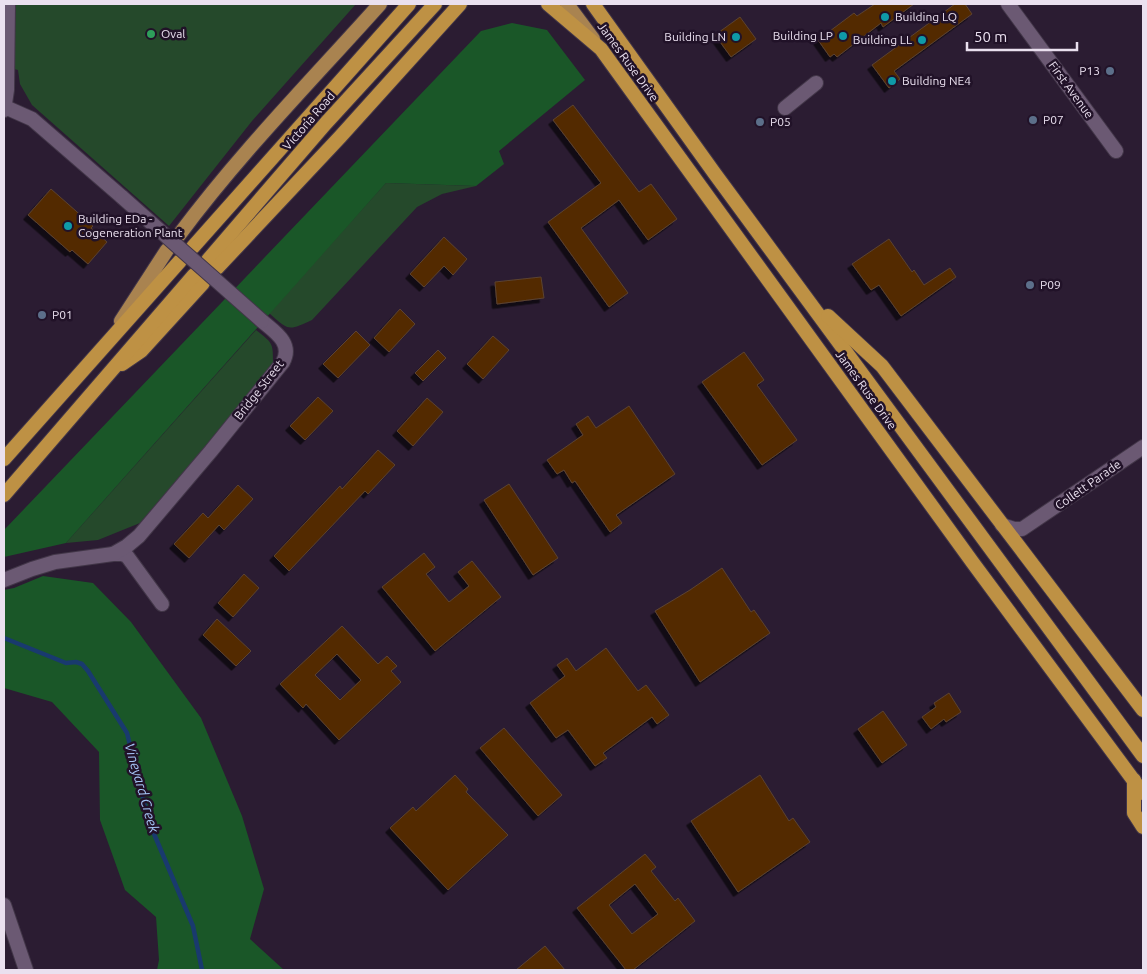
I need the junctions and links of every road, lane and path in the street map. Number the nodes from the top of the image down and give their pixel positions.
1 (8, 4) edge
2 (380, 4) edge
3 (409, 4) edge
4 (435, 4) edge
5 (460, 4) edge
6 (548, 4) edge
7 (567, 4) edge
8 (593, 4) edge
9 (1008, 4) edge
10 (601, 49) junction
11 (816, 83) dead end
12 (785, 108) dead end
13 (4, 109) edge
14 (1116, 151) dead end
15 (178, 235) dead end
16 (193, 247) dead end
17 (167, 250) dead end
18 (180, 261) dead end
19 (198, 279) dead end
20 (818, 312) junction
21 (108, 341) junction
22 (1143, 447) edge
23 (4, 459) edge
24 (4, 495) edge
25 (1034, 522) junction
26 (1002, 524) junction
27 (113, 554) junction
28 (1024, 554) junction
29 (4, 580) edge
30 (162, 604) dead end
31 (1143, 710) edge
32 (1143, 756) edge
33 (1134, 780) junction
34 (1143, 792) edge
35 (1143, 827) edge
36 (4, 905) edge
37 (26, 970) edge

1 - 13 street
2 - 15 main road
3 - 16 highway, Victoria Road
4 - 5 highway, Victoria Road
6 - 10 highway
7 - 10 main road, James Ruse Drive
8 - 20 highway, James Ruse Drive
9 - 14 street, First Avenue
10 - 33 highway, James Ruse Drive
11 - 12 street
13 - 27 street, Bridge Street, bridge
17 - 21 main road
18 - 21 highway
19 - 24 highway
20 - 26 highway
20 - 32 highway, James Ruse Drive
21 - 23 highway
22 - 25 street, Collett Parade
25 - 26 street
25 - 28 street
26 - 28 highway
27 - 29 street, Bridge Street
27 - 30 street
28 - 31 highway
33 - 34 highway, James Ruse Drive
33 - 35 highway
36 - 37 street

